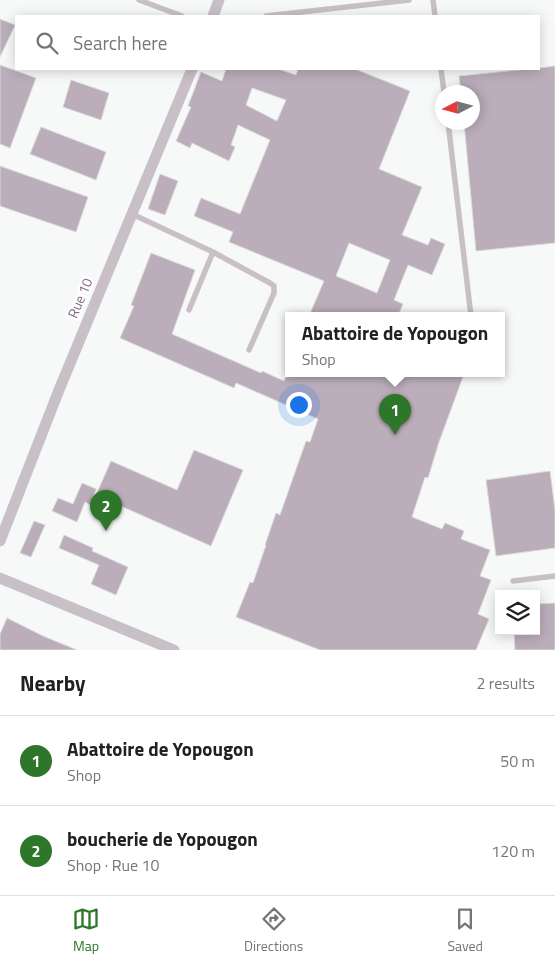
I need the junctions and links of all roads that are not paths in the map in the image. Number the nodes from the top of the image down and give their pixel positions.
1 (139, 0) edge
2 (219, 0) edge
3 (409, 0) edge
4 (433, 0) edge
5 (179, 15) edge
6 (213, 15) edge
7 (275, 15) edge
8 (435, 15) edge
9 (192, 70) edge
10 (441, 70) edge
11 (443, 85) edge
12 (449, 130) edge
13 (132, 214) junction
14 (213, 252) junction
15 (190, 310) dead end
16 (471, 312) edge
17 (249, 350) dead end
18 (0, 541) edge
19 (555, 576) edge
20 (0, 578) edge
21 (513, 581) dead end
22 (174, 650) edge

1 - 5 lane
2 - 6 street
3 - 7 lane
4 - 8 lane
9 - 13 street, Rue 10
10 - 11 lane
12 - 16 lane
13 - 14 lane
13 - 18 street, Rue 10
14 - 15 lane
14 - 17 lane
19 - 21 lane
20 - 22 street

